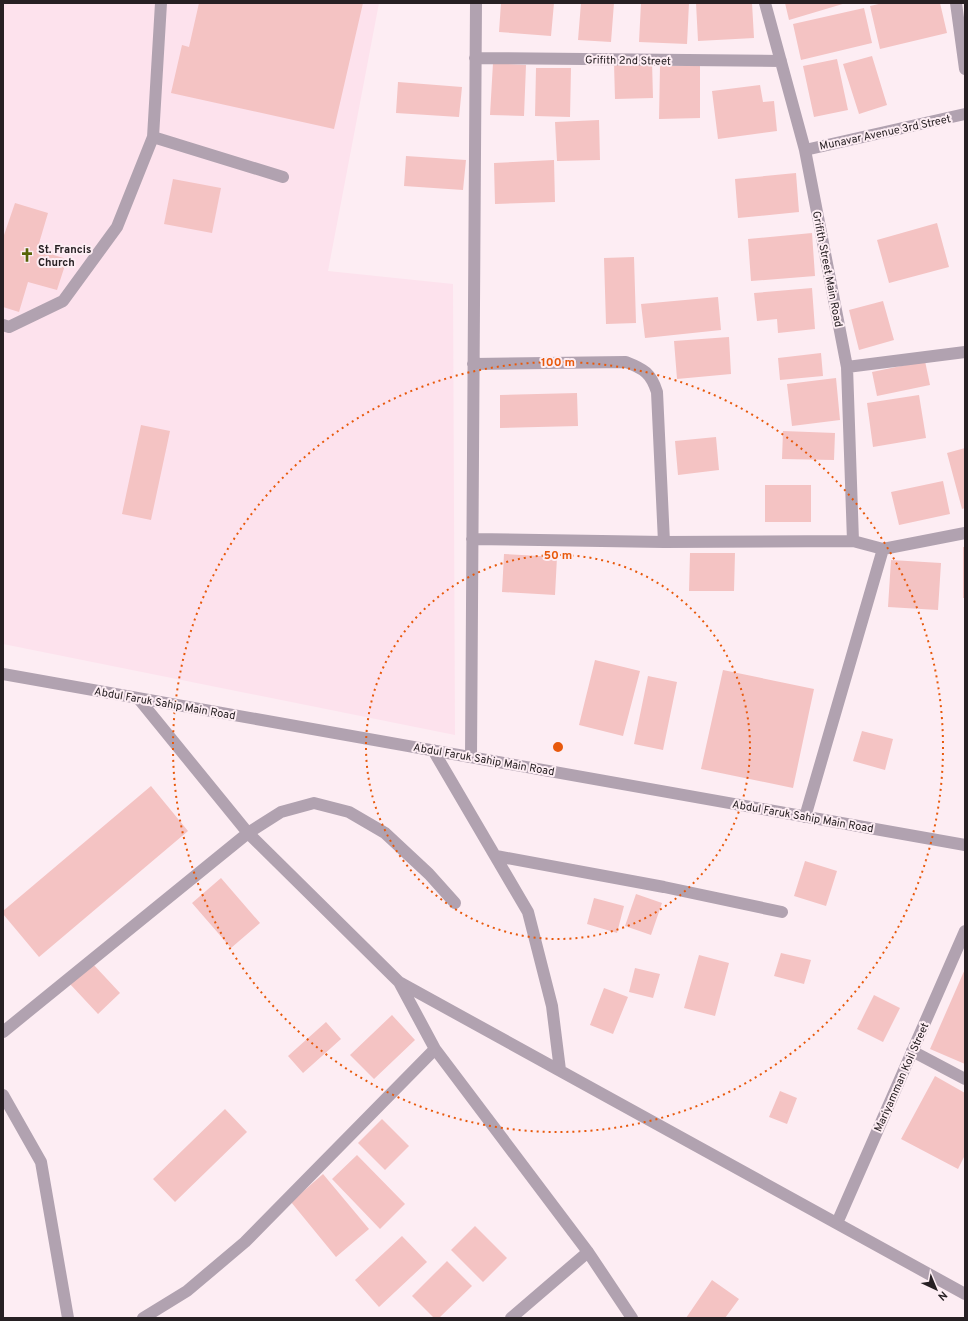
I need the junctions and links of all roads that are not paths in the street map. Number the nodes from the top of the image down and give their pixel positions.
1 (161, 3) edge
2 (476, 3) edge
3 (765, 3) edge
4 (956, 3) edge
5 (475, 58) junction
6 (781, 61) junction
7 (965, 69) edge
8 (965, 114) edge
9 (153, 137) junction
10 (805, 150) junction
11 (283, 177) dead end
12 (3, 325) edge
13 (965, 352) edge
14 (473, 364) junction
15 (847, 367) junction
16 (965, 533) edge
17 (472, 539) junction
18 (853, 541) junction
19 (664, 542) junction
20 (883, 549) junction
21 (3, 674) edge
22 (138, 698) junction
23 (433, 750) junction
24 (471, 757) junction
25 (805, 816) junction
26 (248, 833) junction
27 (965, 845) edge
28 (496, 856) junction
29 (455, 903) dead end
30 (782, 912) dead end
31 (965, 931) edge
32 (399, 982) junction
33 (3, 1032) edge
34 (435, 1049) junction
35 (912, 1051) junction
36 (560, 1070) junction
37 (965, 1079) edge
38 (3, 1095) edge
39 (837, 1223) junction
40 (588, 1252) junction
41 (965, 1294) edge
42 (626, 1316) edge
43 (68, 1318) edge
44 (143, 1318) edge
45 (511, 1318) edge

1 - 9 street
2 - 5 street
3 - 6 street, Grifith Street Main Road
4 - 7 street
5 - 6 street, Grifith 2nd Street
5 - 14 street
6 - 10 street, Grifith Street Main Road
8 - 10 street, Munavar Avenue 3rd Street
9 - 11 street
9 - 12 street
10 - 15 street, Grifith Street Main Road
13 - 15 street
14 - 17 street
14 - 19 street
15 - 18 street, Grifith Street Main Road
16 - 20 street
17 - 19 street
17 - 24 street
18 - 19 street
18 - 20 street
20 - 25 street
21 - 22 street, Abdul Faruk Sahip Main Road
22 - 23 street, Abdul Faruk Sahip Main Road
22 - 26 street
23 - 24 street, Abdul Faruk Sahip Main Road
23 - 28 street
24 - 25 street, Abdul Faruk Sahip Main Road
25 - 27 street, Abdul Faruk Sahip Main Road
26 - 29 street
26 - 32 street
26 - 33 street
28 - 30 street
28 - 36 street
31 - 35 street, Mariyamman Koil Street
32 - 34 street
32 - 36 street
34 - 40 street
34 - 44 street
35 - 37 street
35 - 39 street, Mariyamman Koil Street
36 - 39 street
38 - 43 street
39 - 41 street
40 - 42 street
40 - 45 street

